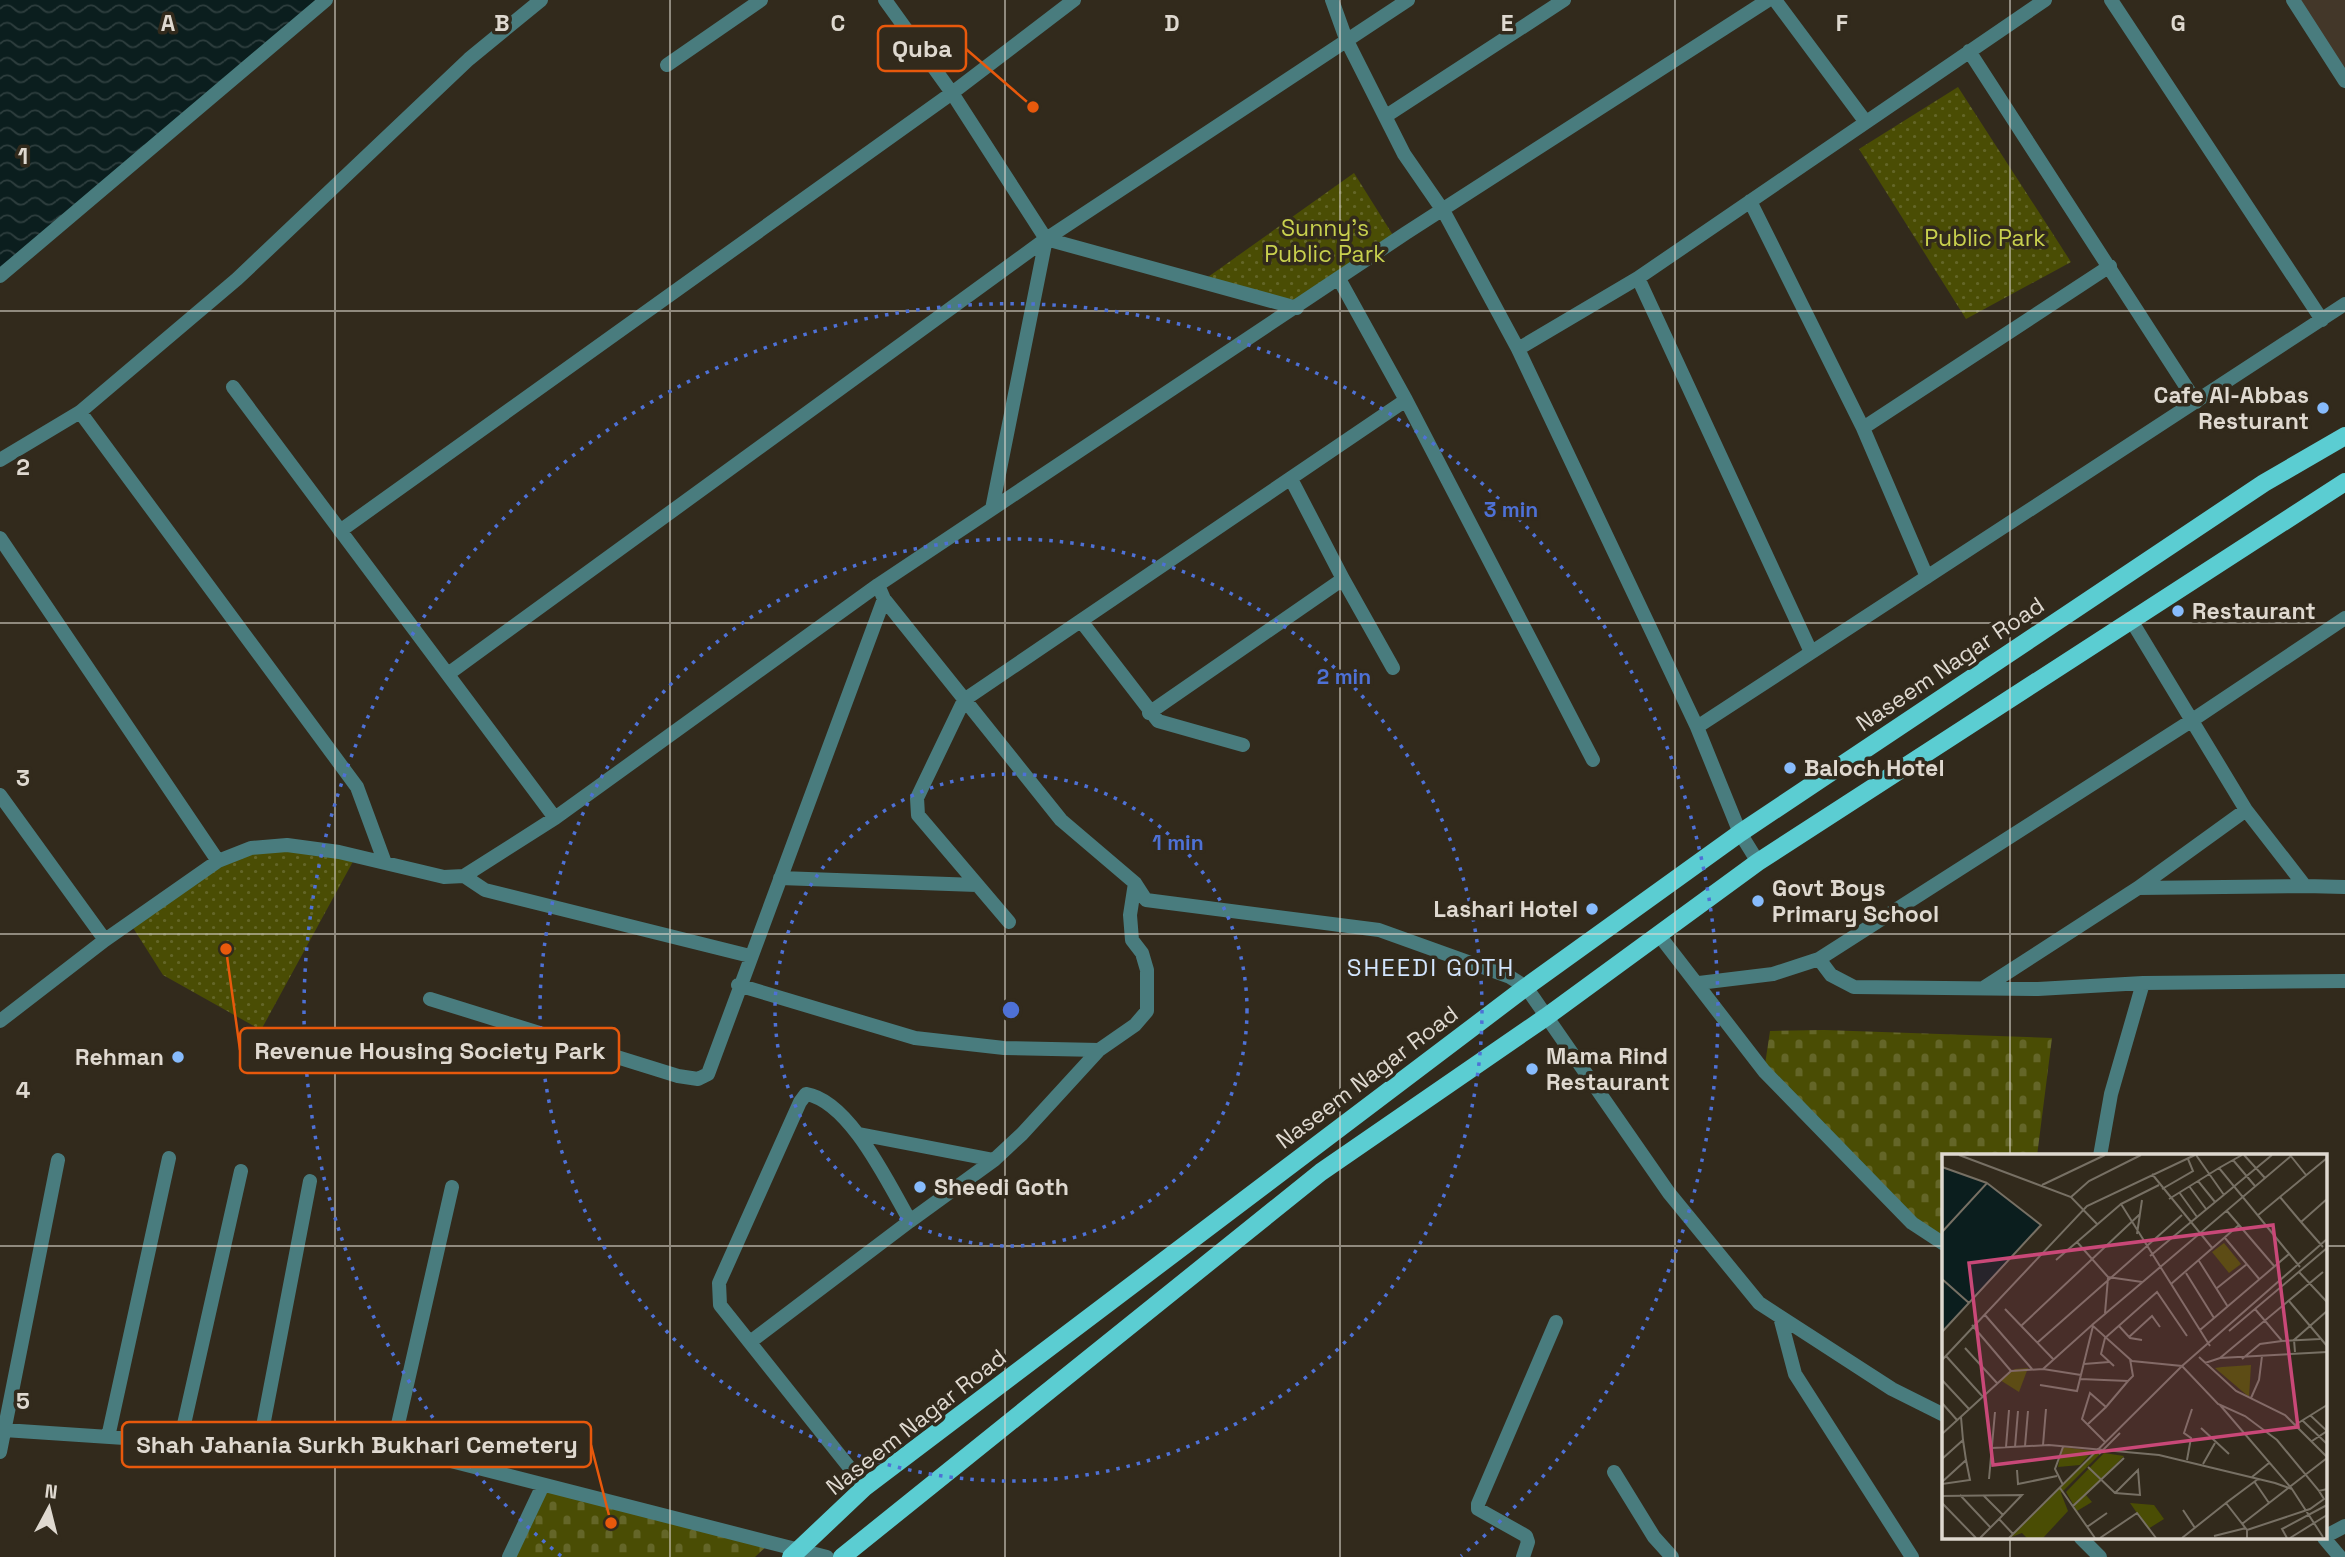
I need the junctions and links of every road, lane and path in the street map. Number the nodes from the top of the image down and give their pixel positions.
1 (326, 0) edge
2 (541, 0) edge
3 (761, 0) edge
4 (885, 0) edge
5 (1073, 0) edge
6 (1332, 0) edge
7 (1408, 0) edge
8 (1564, 0) edge
9 (1768, 0) edge
10 (1775, 0) edge
11 (2045, 0) edge
12 (2111, 0) edge
13 (2293, 0) edge
14 (1346, 39) junction
15 (1969, 51) junction
16 (667, 65) dead end
17 (2345, 81) edge
18 (951, 93) junction
19 (1386, 116) junction
20 (1865, 121) junction
21 (1750, 201) junction
22 (1444, 212) junction
23 (1046, 239) junction
24 (2110, 266) junction
25 (0, 276) edge
26 (1638, 278) junction
27 (1339, 279) junction
28 (2345, 304) edge
29 (1297, 309) junction
30 (2322, 320) junction
31 (1518, 348) junction
32 (233, 387) dead end
33 (1406, 400) junction
34 (2196, 402) junction
35 (80, 412) junction
36 (1863, 428) junction
37 (2345, 436) edge
38 (0, 460) edge
39 (1291, 479) junction
40 (2345, 482) edge
41 (992, 509) junction
42 (340, 531) junction
43 (0, 538) edge
44 (1927, 576) junction
45 (1343, 579) junction
46 (878, 585) junction
47 (884, 599) junction
48 (2345, 618) edge
49 (2132, 620) junction
50 (1081, 621) junction
51 (1811, 652) junction
52 (1393, 668) dead end
53 (448, 674) junction
54 (964, 701) junction
55 (1149, 713) junction
56 (2191, 721) junction
57 (1697, 727) junction
58 (1243, 745) dead end
59 (1592, 760) dead end
60 (0, 795) edge
61 (2246, 810) junction
62 (555, 818) junction
63 (1741, 833) junction
64 (218, 861) junction
65 (1758, 862) junction
66 (385, 863) junction
67 (464, 876) junction
68 (780, 878) junction
69 (1135, 883) junction
70 (977, 885) junction
71 (2305, 886) junction
72 (2345, 887) edge
73 (2138, 888) junction
74 (1009, 922) dead end
75 (1659, 935) junction
76 (105, 940) junction
77 (750, 956) junction
78 (1819, 959) junction
79 (2345, 981) edge
80 (1699, 983) junction
81 (2143, 983) junction
82 (738, 985) junction
83 (1526, 987) junction
84 (1985, 987) junction
85 (430, 999) dead end
86 (1546, 1017) junction
87 (0, 1021) edge
88 (1099, 1050) junction
89 (859, 1134) junction
90 (2100, 1154) edge
91 (169, 1158) dead end
92 (58, 1160) dead end
93 (994, 1160) junction
94 (240, 1171) dead end
95 (310, 1181) dead end
96 (452, 1186) dead end
97 (910, 1221) junction
98 (1942, 1243) edge
99 (1780, 1317) junction
100 (1556, 1322) dead end
101 (750, 1342) junction
102 (1942, 1414) edge
103 (5, 1430) junction
104 (108, 1437) junction
105 (180, 1442) junction
106 (259, 1447) junction
107 (0, 1452) edge
108 (391, 1455) junction
109 (1614, 1472) dead end
110 (543, 1485) junction
111 (865, 1487) junction
112 (2345, 1526) edge
113 (2328, 1535) edge
114 (2083, 1540) edge
115 (2327, 1540) edge
116 (795, 1554) edge
117 (509, 1557) edge
118 (827, 1557) edge
119 (842, 1557) edge
120 (1523, 1557) edge
121 (1672, 1557) edge
122 (1912, 1557) edge
123 (2100, 1557) edge
124 (2340, 1557) edge

1 - 25 street
2 - 35 street
3 - 16 street
4 - 18 street
5 - 18 street
6 - 14 street
7 - 14 street
8 - 19 street
9 - 22 street
10 - 20 street
11 - 15 street
12 - 30 street
13 - 17 street
14 - 19 street
14 - 23 street
15 - 20 street
15 - 24 street
18 - 23 street
18 - 42 street
19 - 22 street
20 - 21 street
21 - 26 street
21 - 36 street
22 - 27 street
22 - 31 street
23 - 29 street
23 - 41 street
23 - 53 street
24 - 34 street
24 - 36 street
26 - 31 street
26 - 51 street
27 - 29 street
27 - 33 street
28 - 30 street
29 - 41 street
30 - 34 street
31 - 57 street
32 - 42 street
33 - 39 street
33 - 59 street
34 - 44 street
35 - 38 street
35 - 66 street
36 - 44 street
37 - 63 main road, Naseem Nagar Road
39 - 45 street
39 - 50 street
40 - 49 main road, Naseem Nagar Road
41 - 46 street
42 - 53 street
43 - 64 street
44 - 51 street
45 - 52 street
45 - 55 street
46 - 47 street
46 - 62 street
47 - 54 street
47 - 68 street
48 - 56 street
49 - 56 street
49 - 65 main road, Naseem Nagar Road
50 - 54 street
50 - 55 street
51 - 57 street
53 - 62 street
54 - 69 street
54 - 70 street
55 - 58 street
56 - 61 street
56 - 78 street
57 - 63 street
60 - 76 street
61 - 71 street
61 - 73 street
62 - 67 street
63 - 65 street
63 - 83 main road, Naseem Nagar Road
64 - 66 street
64 - 76 street
65 - 75 main road, Naseem Nagar Road
66 - 67 street
67 - 77 street
68 - 70 street
68 - 77 street
69 - 83 street
69 - 88 street
70 - 74 street
71 - 72 street
71 - 73 street
73 - 84 street
75 - 80 street
75 - 86 main road, Naseem Nagar Road
76 - 87 street
77 - 82 street
78 - 80 street
78 - 84 street
79 - 81 street
80 - 98 street
81 - 84 street
81 - 90 street
82 - 85 street
82 - 88 street
83 - 86 street
83 - 111 main road, Naseem Nagar Road
86 - 99 street
86 - 119 main road, Naseem Nagar Road
88 - 93 street
89 - 93 street
89 - 97 street
89 - 101 street
91 - 104 street
92 - 103 street
93 - 97 street
94 - 105 street
95 - 106 street
96 - 108 street
97 - 101 street
99 - 102 street
99 - 122 street
100 - 120 street
101 - 111 street
103 - 104 street
103 - 107 street
104 - 105 street
105 - 106 street
106 - 108 street
108 - 110 street
109 - 121 street
110 - 116 street
110 - 117 street
111 - 116 main road, Naseem Nagar Road
112 - 113 street
114 - 123 street
115 - 124 street
116 - 118 street

